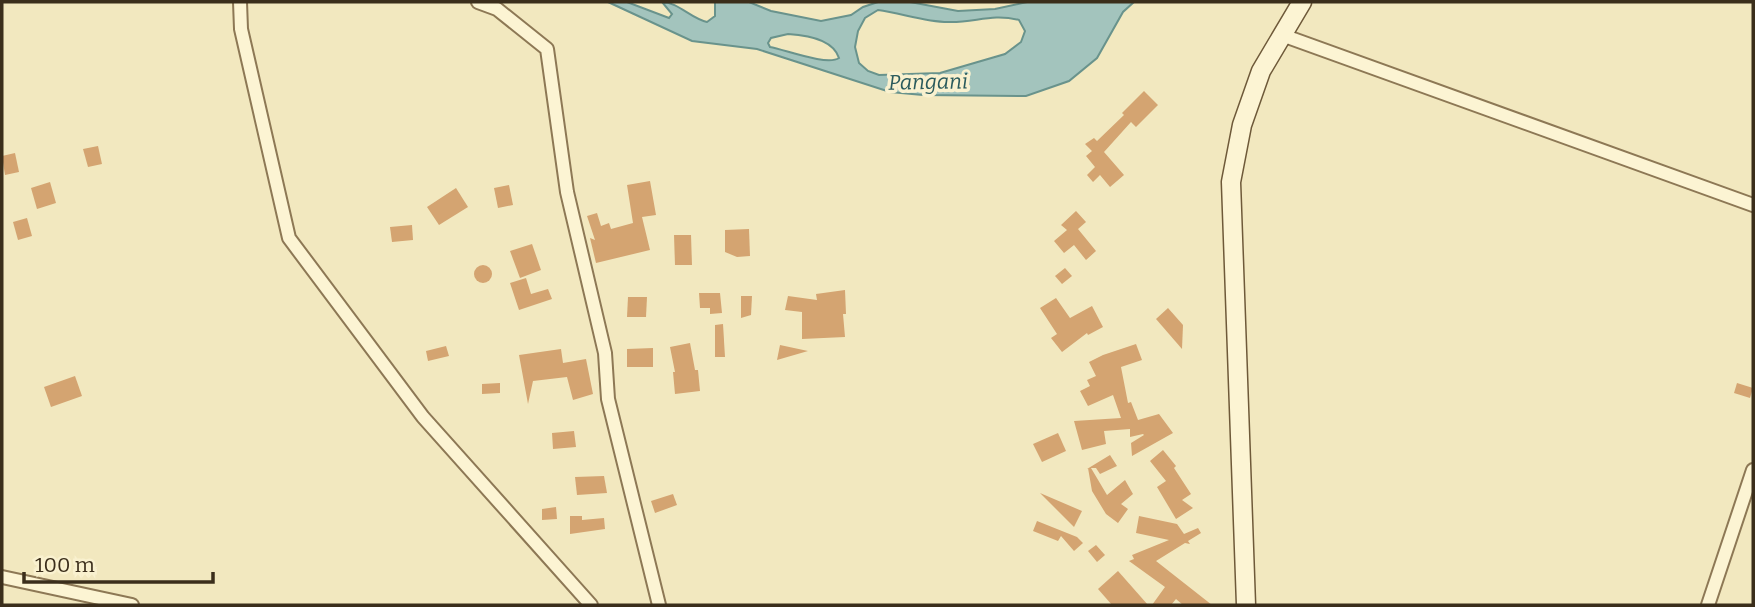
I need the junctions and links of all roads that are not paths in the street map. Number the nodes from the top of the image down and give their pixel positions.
1 (240, 2) edge
2 (478, 2) edge
3 (1302, 2) edge
4 (1282, 35) junction
5 (1753, 205) edge
6 (1753, 470) edge
7 (2, 577) edge
8 (132, 605) edge
9 (591, 605) edge
10 (659, 605) edge
11 (1246, 605) edge
12 (1709, 605) edge

1 - 9 street
2 - 10 street
3 - 4 main road
4 - 5 street
4 - 11 main road
6 - 12 street
7 - 8 street

